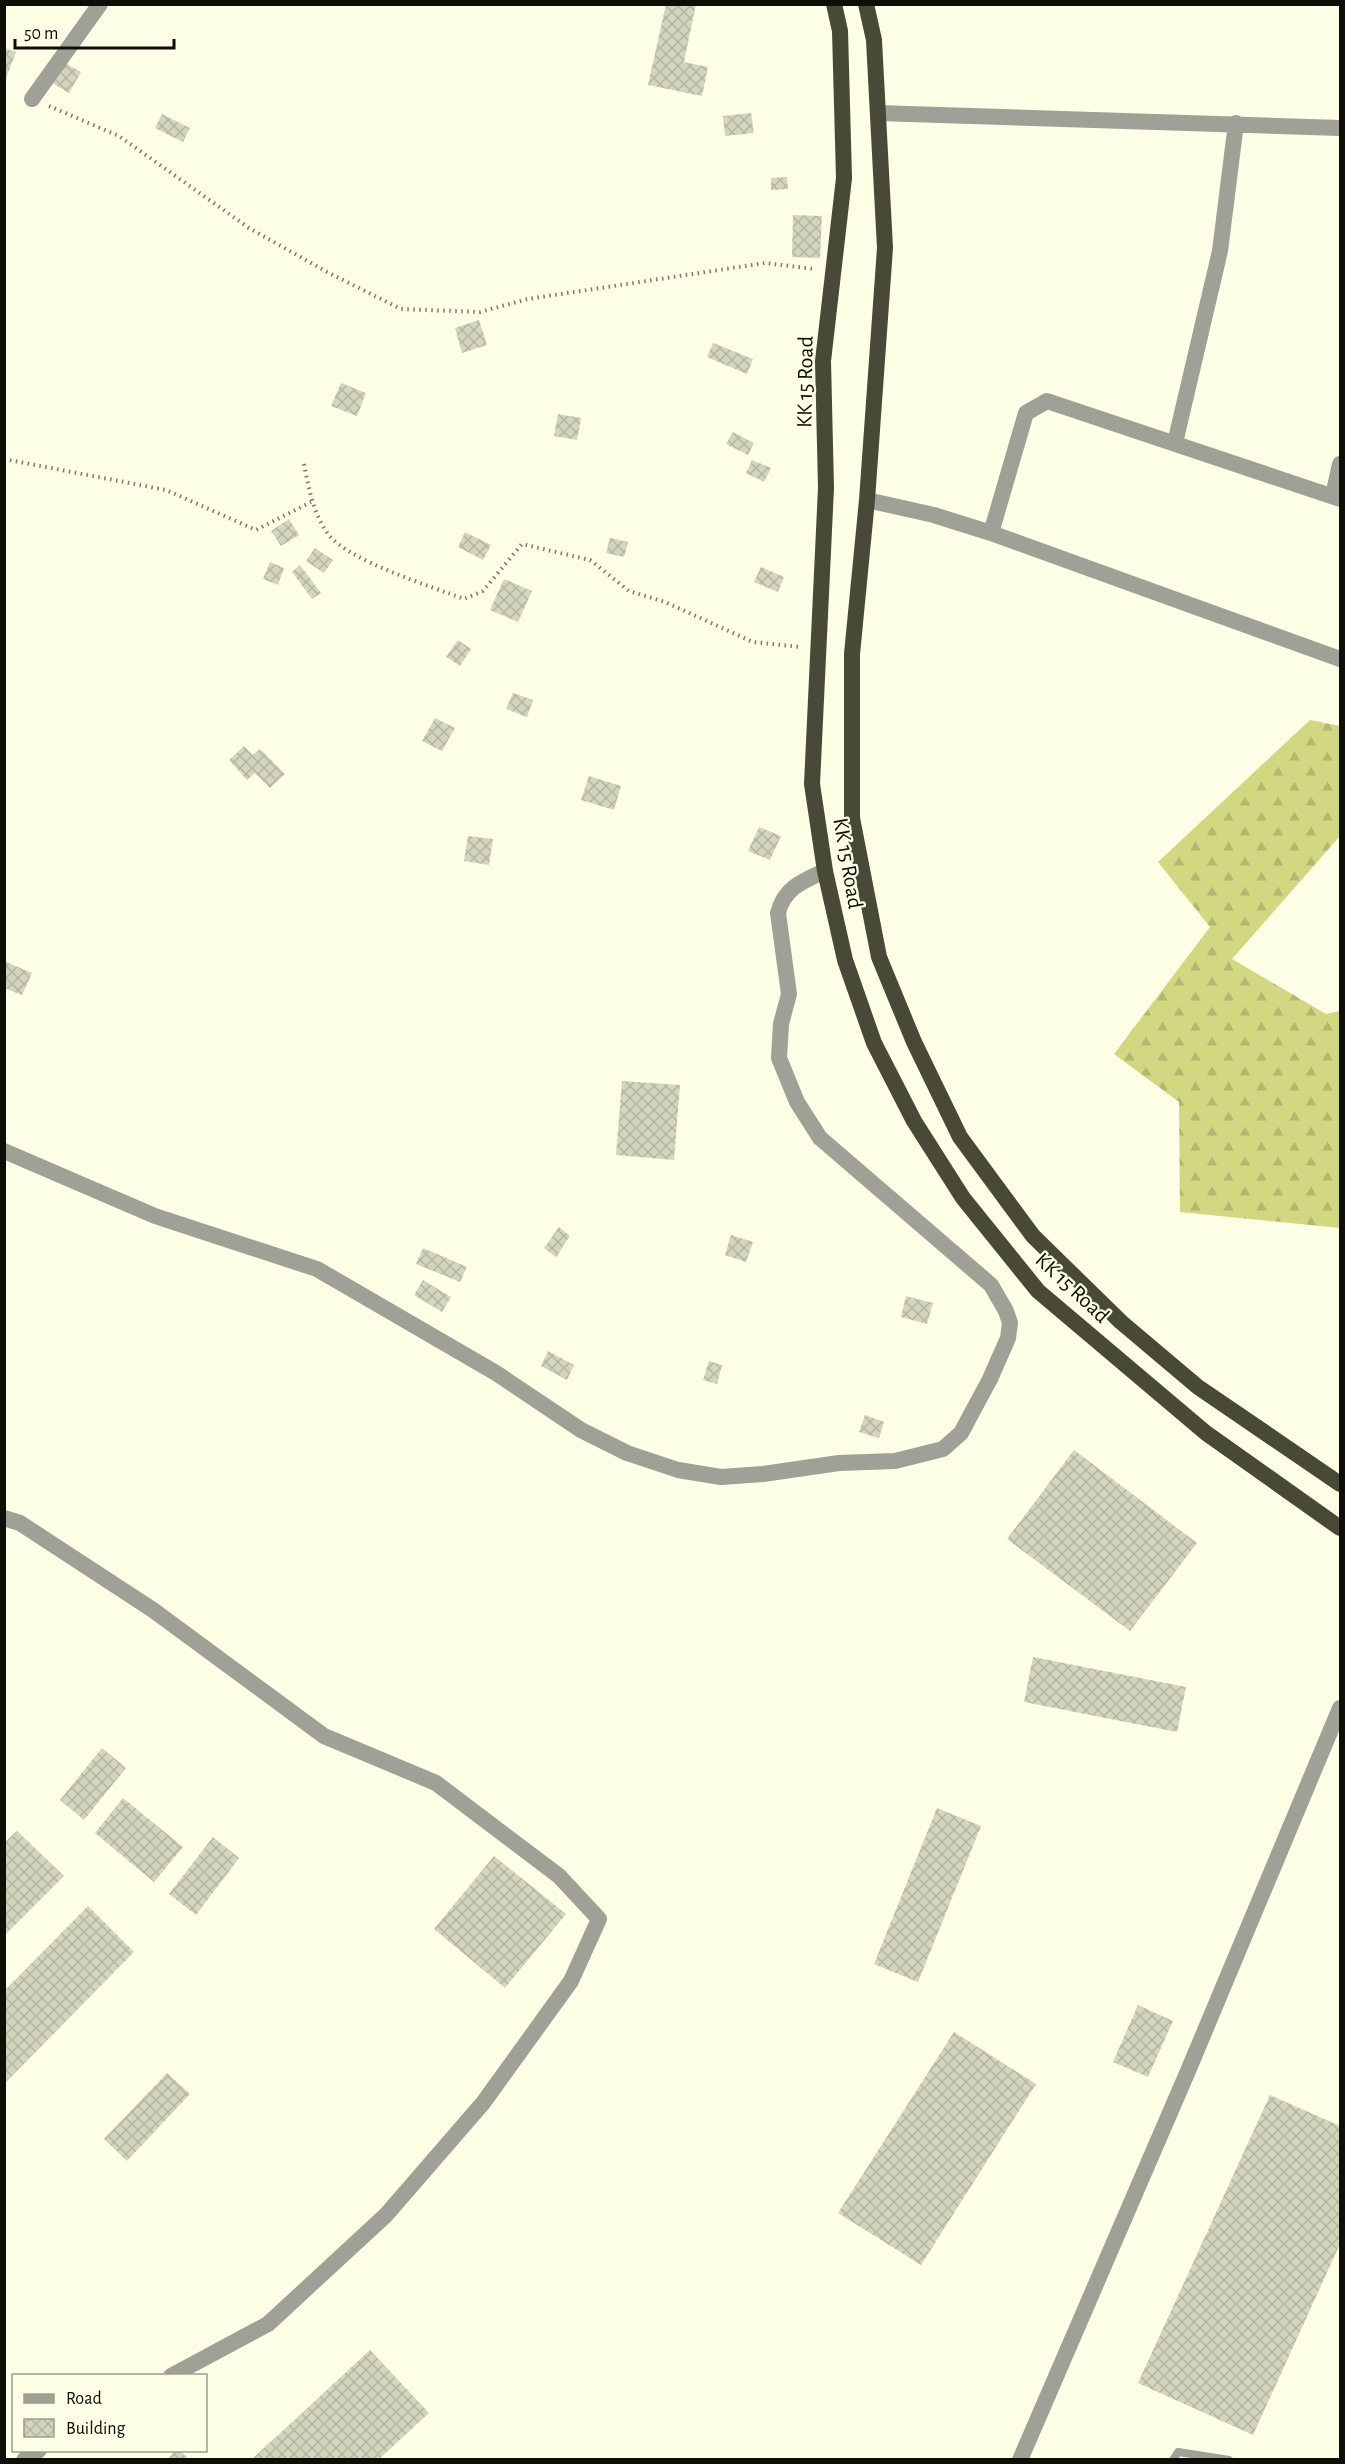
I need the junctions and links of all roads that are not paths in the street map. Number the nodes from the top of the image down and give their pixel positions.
1 (100, 4) edge
2 (834, 4) edge
3 (866, 4) edge
4 (32, 99) road end
5 (878, 113) junction
6 (1236, 123) junction
7 (1341, 128) edge
8 (1175, 443) junction
9 (1341, 464) edge
10 (1337, 497) edge
11 (867, 500) junction
12 (991, 533) junction
13 (1341, 659) edge
14 (825, 871) junction
15 (4, 1151) edge
16 (1341, 1484) edge
17 (4, 1518) edge
18 (1341, 1528) edge
19 (1341, 1708) edge
20 (175, 2374) edge
21 (37, 2452) edge
22 (24, 2460) edge
23 (1020, 2460) edge
24 (1173, 2460) edge
25 (1229, 2460) edge

1 - 4 street
2 - 14 highway, KK 15 Road
3 - 5 highway, KK 15 Road
5 - 6 street
5 - 11 highway, KK 15 Road
6 - 7 street
6 - 8 street
8 - 10 street
8 - 12 street
9 - 10 street
11 - 12 street
11 - 16 highway, KK 15 Road
12 - 13 street
14 - 15 street
14 - 18 highway, KK 15 Road
17 - 20 street
19 - 23 street
21 - 22 street
24 - 25 lane

